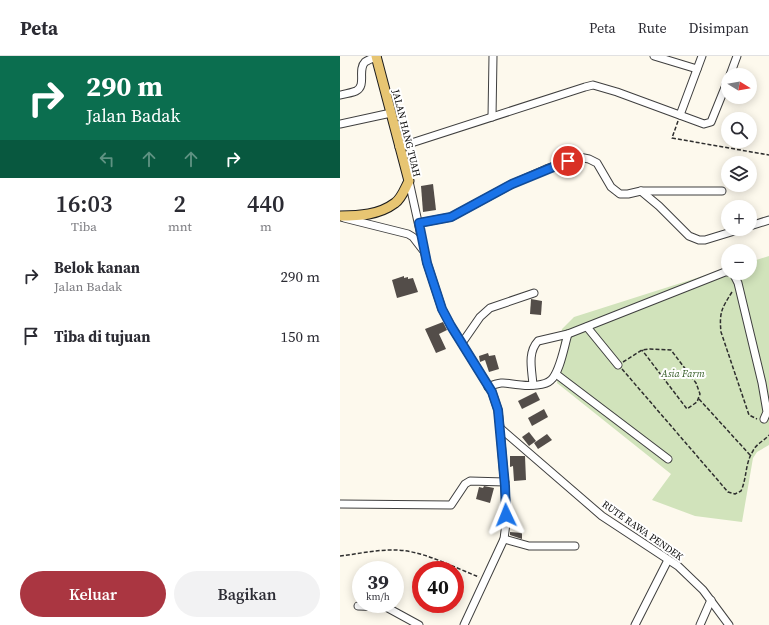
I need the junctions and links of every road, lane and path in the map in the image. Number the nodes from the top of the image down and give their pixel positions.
1 (376, 56) edge
2 (492, 56) edge
3 (654, 56) edge
4 (702, 56) edge
5 (737, 56) edge
6 (733, 68) edge
7 (697, 69) junction
8 (340, 95) edge
9 (721, 97) edge
10 (391, 113) junction
11 (680, 115) junction
12 (492, 117) junction
13 (340, 124) edge
14 (399, 147) junction
15 (769, 155) edge
16 (409, 181) junction
17 (641, 191) junction
18 (721, 191) edge
19 (340, 217) edge
20 (769, 220) edge
21 (419, 223) junction
22 (757, 224) edge
23 (721, 235) edge
24 (424, 251) junction
25 (721, 274) edge
26 (738, 282) joint
27 (534, 294) dead end
28 (587, 327) junction
29 (568, 334) junction
30 (462, 343) junction
31 (642, 350) junction
32 (618, 365) junction
33 (556, 374) junction
34 (533, 385) junction
35 (488, 387) junction
36 (698, 399) junction
37 (764, 419) joint
38 (500, 428) junction
39 (769, 435) edge
40 (750, 455) junction
41 (668, 459) dead end
42 (505, 482) junction
43 (340, 504) edge
44 (504, 539) junction
45 (576, 546) dead end
46 (340, 556) edge
47 (668, 560) junction
48 (485, 580) junction
49 (711, 600) junction
50 (397, 613) edge
51 (419, 625) edge
52 (464, 625) edge
53 (635, 625) edge
54 (700, 625) edge
55 (729, 625) edge

1 - 8 street
1 - 10 main road, JALAN HANG TUAH
2 - 12 street
3 - 7 street
4 - 7 street
5 - 6 street
7 - 11 street
9 - 11 street
10 - 13 street
10 - 14 main road, JALAN HANG TUAH
11 - 12 street
11 - 15 path
12 - 14 street
14 - 16 main road, JALAN HANG TUAH
16 - 19 main road, JALAN HANG TUAH
16 - 21 street
17 - 18 street
17 - 21 street
17 - 23 street
19 - 24 street
20 - 22 street
21 - 24 street
24 - 30 street
25 - 28 street
26 - 37 street
26 - 37 path
27 - 30 street
28 - 29 street
28 - 32 street
29 - 33 street
29 - 34 street
30 - 35 street
31 - 32 path
31 - 36 path
31 - 36 path
32 - 40 path
33 - 34 street
33 - 41 street
34 - 35 street
35 - 38 street
36 - 40 path
38 - 42 street
38 - 47 street, RUTE RAWA PENDEK
39 - 40 path
42 - 43 street
42 - 44 street
44 - 45 street
44 - 48 street
46 - 48 path
47 - 49 street, RUTE RAWA PENDEK
47 - 53 street
48 - 52 street
49 - 54 street
49 - 55 street, RUTE RAWA PENDEK
50 - 51 street

